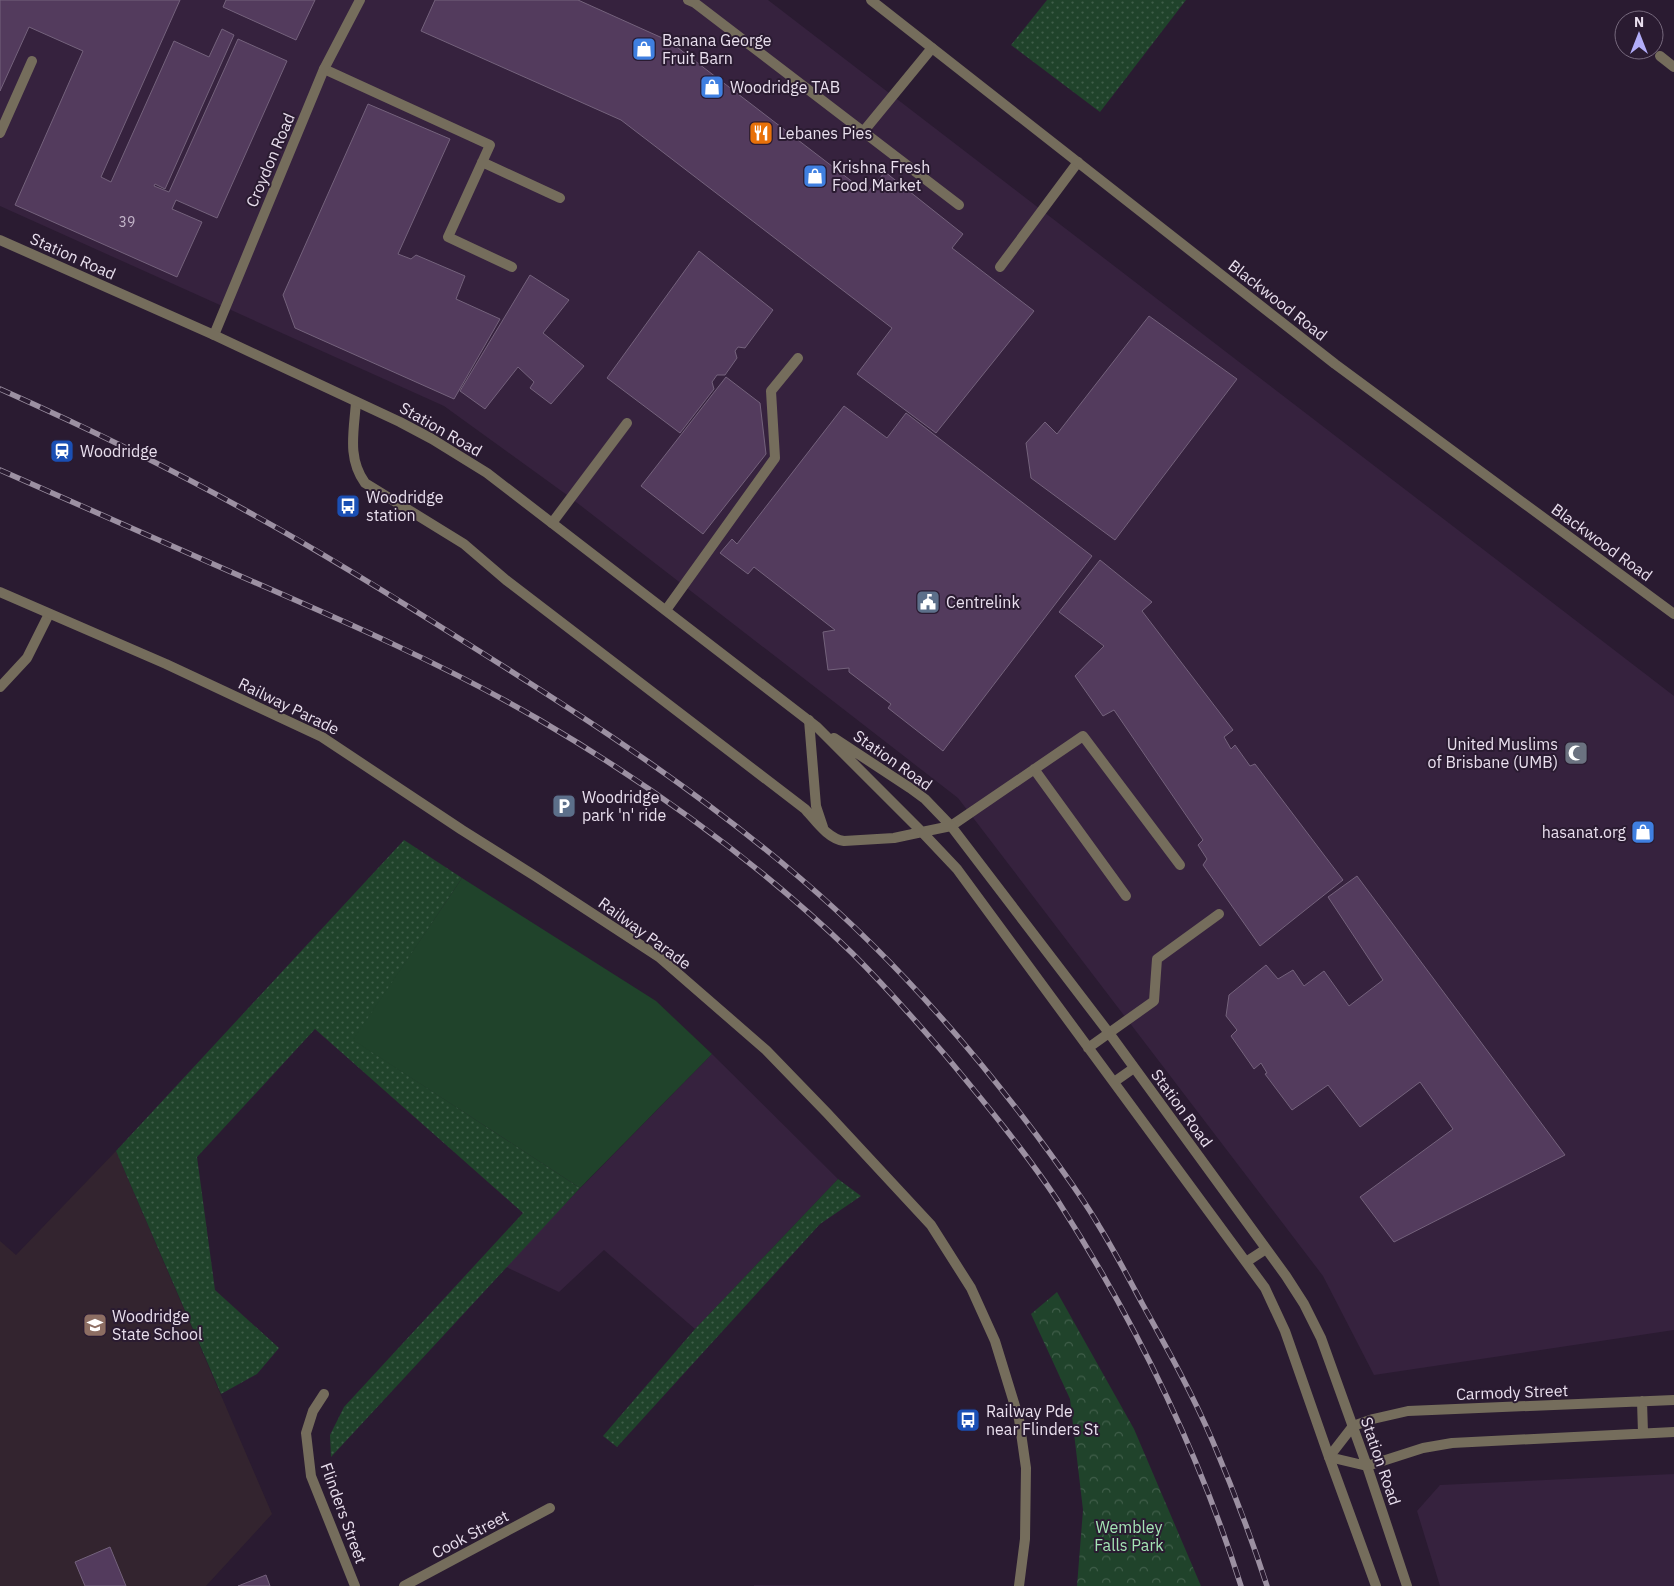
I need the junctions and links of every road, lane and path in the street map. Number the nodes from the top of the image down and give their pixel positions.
1 (360, 0) edge
2 (688, 0) edge
3 (871, 0) edge
4 (932, 48) junction
5 (1664, 59) edge
6 (32, 61) dead end
7 (1674, 67) edge
8 (324, 69) junction
9 (863, 132) junction
10 (0, 133) edge
11 (482, 162) junction
12 (1078, 162) junction
13 (560, 198) dead end
14 (959, 205) dead end
15 (0, 240) edge
16 (512, 267) dead end
17 (1000, 267) dead end
18 (214, 336) junction
19 (798, 358) dead end
20 (356, 402) junction
21 (627, 424) dead end
22 (552, 523) junction
23 (0, 592) edge
24 (666, 610) junction
25 (48, 614) junction
26 (1674, 614) edge
27 (0, 687) edge
28 (813, 723) junction
29 (1034, 769) junction
30 (951, 826) junction
31 (826, 832) junction
32 (922, 832) junction
33 (1180, 866) dead end
34 (1126, 896) dead end
35 (1218, 914) dead end
36 (1109, 1033) junction
37 (1088, 1048) junction
38 (1134, 1068) junction
39 (1114, 1082) junction
40 (1266, 1249) junction
41 (1246, 1262) junction
42 (324, 1394) dead end
43 (1674, 1400) edge
44 (1642, 1401) junction
45 (1353, 1426) junction
46 (1674, 1432) edge
47 (1643, 1433) junction
48 (1329, 1457) junction
49 (1367, 1466) junction
50 (550, 1508) dead end
51 (355, 1586) edge
52 (404, 1586) edge
53 (1019, 1586) edge
54 (1376, 1586) edge
55 (1407, 1586) edge

1 - 8 street, Croydon Road
2 - 9 street
3 - 4 street, Blackwood Road
4 - 9 street
4 - 12 street, Blackwood Road
5 - 7 street
6 - 10 street
8 - 11 street
8 - 18 street, Croydon Road
9 - 14 street
11 - 13 street
11 - 16 street
12 - 17 street
12 - 26 street, Blackwood Road
15 - 18 street, Station Road
18 - 20 street, Station Road
19 - 24 street
20 - 22 street, Station Road
20 - 31 street
21 - 22 street
22 - 24 street, Station Road
23 - 25 street, Railway Parade
24 - 28 street, Station Road
25 - 27 street
25 - 53 street, Railway Parade
28 - 30 street, Station Road
28 - 31 street
28 - 32 street, Station Road
29 - 30 street
29 - 33 street
29 - 34 street
30 - 32 street
30 - 36 street, Station Road
31 - 32 street
32 - 37 street, Station Road
35 - 36 street
36 - 37 street
36 - 38 street, Station Road
37 - 39 street, Station Road
38 - 39 street
38 - 40 street, Station Road
39 - 41 street, Station Road
40 - 41 street
40 - 45 street, Station Road
41 - 48 street, Station Road
42 - 51 street, Flinders Street
43 - 44 street, Carmody Street
44 - 45 street, Carmody Street
44 - 47 street
45 - 48 street
45 - 49 street, Station Road
46 - 47 street
47 - 49 street
48 - 49 street
48 - 54 street, Station Road
49 - 55 street, Station Road
50 - 52 street, Cook Street

